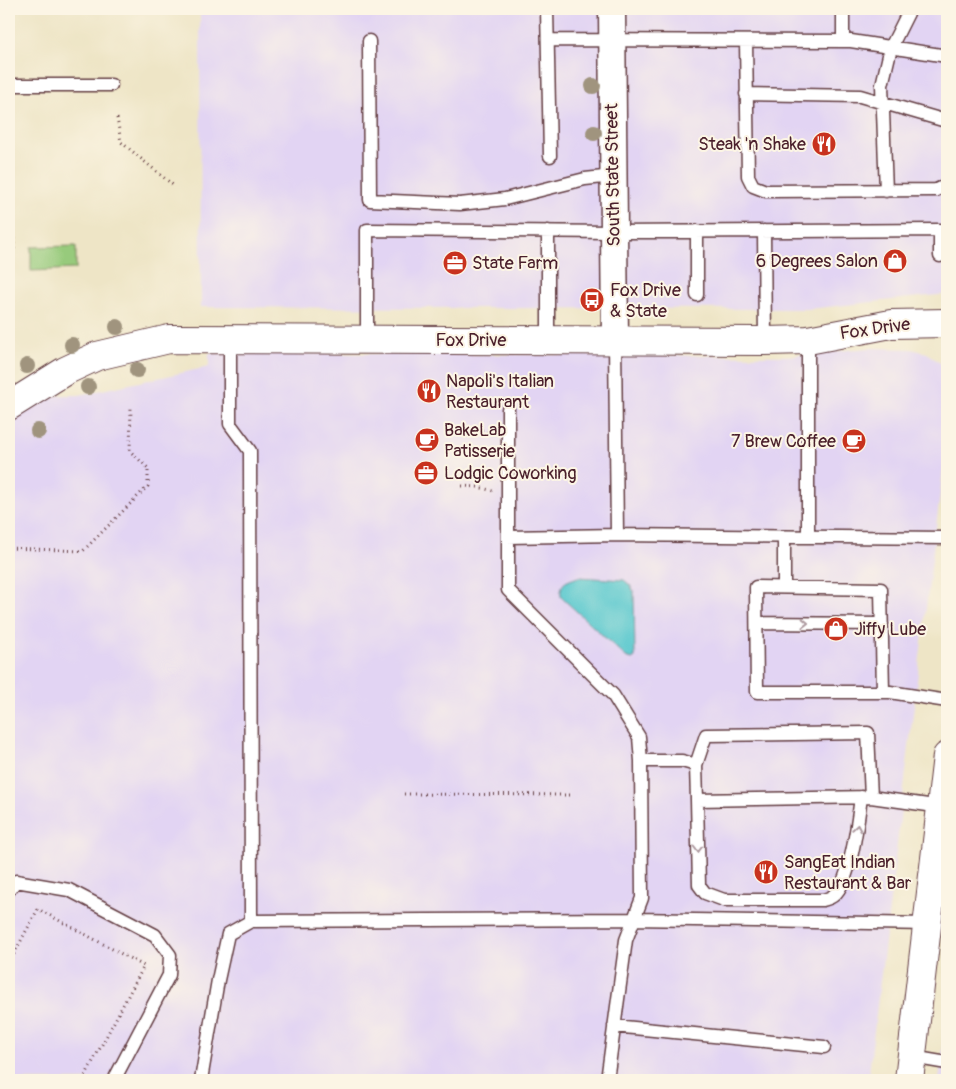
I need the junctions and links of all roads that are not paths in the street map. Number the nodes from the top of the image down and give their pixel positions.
1 (547, 9) edge
2 (612, 9) edge
3 (843, 9) edge
4 (910, 9) edge
5 (548, 40) junction
6 (612, 40) junction
7 (369, 41) dead end
8 (746, 41) junction
9 (843, 41) junction
10 (891, 48) junction
11 (947, 56) edge
12 (9, 85) edge
13 (111, 85) dead end
14 (746, 94) junction
15 (883, 102) junction
16 (947, 123) edge
17 (550, 156) dead end
18 (613, 176) junction
19 (947, 185) edge
20 (886, 191) junction
21 (548, 231) junction
22 (697, 231) junction
23 (764, 231) junction
24 (614, 232) junction
25 (940, 256) dead end
26 (697, 295) dead end
27 (947, 323) edge
28 (230, 339) junction
29 (367, 339) junction
30 (548, 340) junction
31 (615, 340) junction
32 (808, 340) junction
33 (766, 341) junction
34 (9, 406) edge
35 (508, 409) dead end
36 (617, 535) junction
37 (508, 537) junction
38 (784, 537) junction
39 (808, 537) junction
40 (947, 538) edge
41 (784, 587) junction
42 (757, 623) junction
43 (882, 624) junction
44 (883, 692) junction
45 (947, 701) edge
46 (947, 756) edge
47 (641, 761) junction
48 (696, 765) junction
49 (866, 797) junction
50 (696, 800) junction
51 (942, 807) junction
52 (9, 890) edge
53 (634, 919) junction
54 (251, 921) junction
55 (928, 924) junction
56 (614, 1026) junction
57 (824, 1047) dead end
58 (947, 1063) edge
59 (910, 1069) edge
60 (114, 1080) edge
61 (201, 1080) edge
62 (607, 1080) edge

1 - 5 lane
2 - 6 street, South State Street
3 - 9 lane
4 - 10 lane
5 - 6 lane
5 - 17 lane
6 - 8 lane
6 - 18 street, South State Street
7 - 18 lane
8 - 9 lane
8 - 14 lane
9 - 10 lane
10 - 11 lane
10 - 15 lane
12 - 13 lane
14 - 15 lane
14 - 20 lane
15 - 16 lane
15 - 20 lane
18 - 24 street, South State Street
19 - 20 lane
21 - 24 lane
21 - 29 lane
21 - 30 lane
22 - 23 lane
22 - 24 lane
22 - 26 lane
23 - 25 lane
23 - 33 lane
24 - 31 street, South State Street
27 - 32 street, Fox Drive
28 - 29 street, Fox Drive
28 - 34 street, Fox Drive
28 - 54 lane
29 - 30 street, Fox Drive
30 - 31 street, Fox Drive
31 - 33 street, Fox Drive
31 - 36 lane
32 - 33 street, Fox Drive
32 - 39 lane
35 - 37 lane
36 - 37 lane
36 - 38 lane
37 - 47 lane
38 - 39 lane
38 - 41 lane
39 - 40 lane
41 - 42 lane
41 - 43 lane
42 -> 43 lane
42 - 44 lane
43 - 44 lane
44 - 45 lane
46 - 51 street
47 - 48 lane
47 - 53 lane
48 - 49 lane
48 - 50 lane
49 - 50 lane
50 -> 49 lane
49 - 51 lane
51 - 55 street
52 - 60 lane
53 - 54 lane
53 - 55 lane
53 - 56 lane
54 - 61 lane
55 - 59 street
56 - 57 lane
56 - 62 lane
58 - 59 lane

